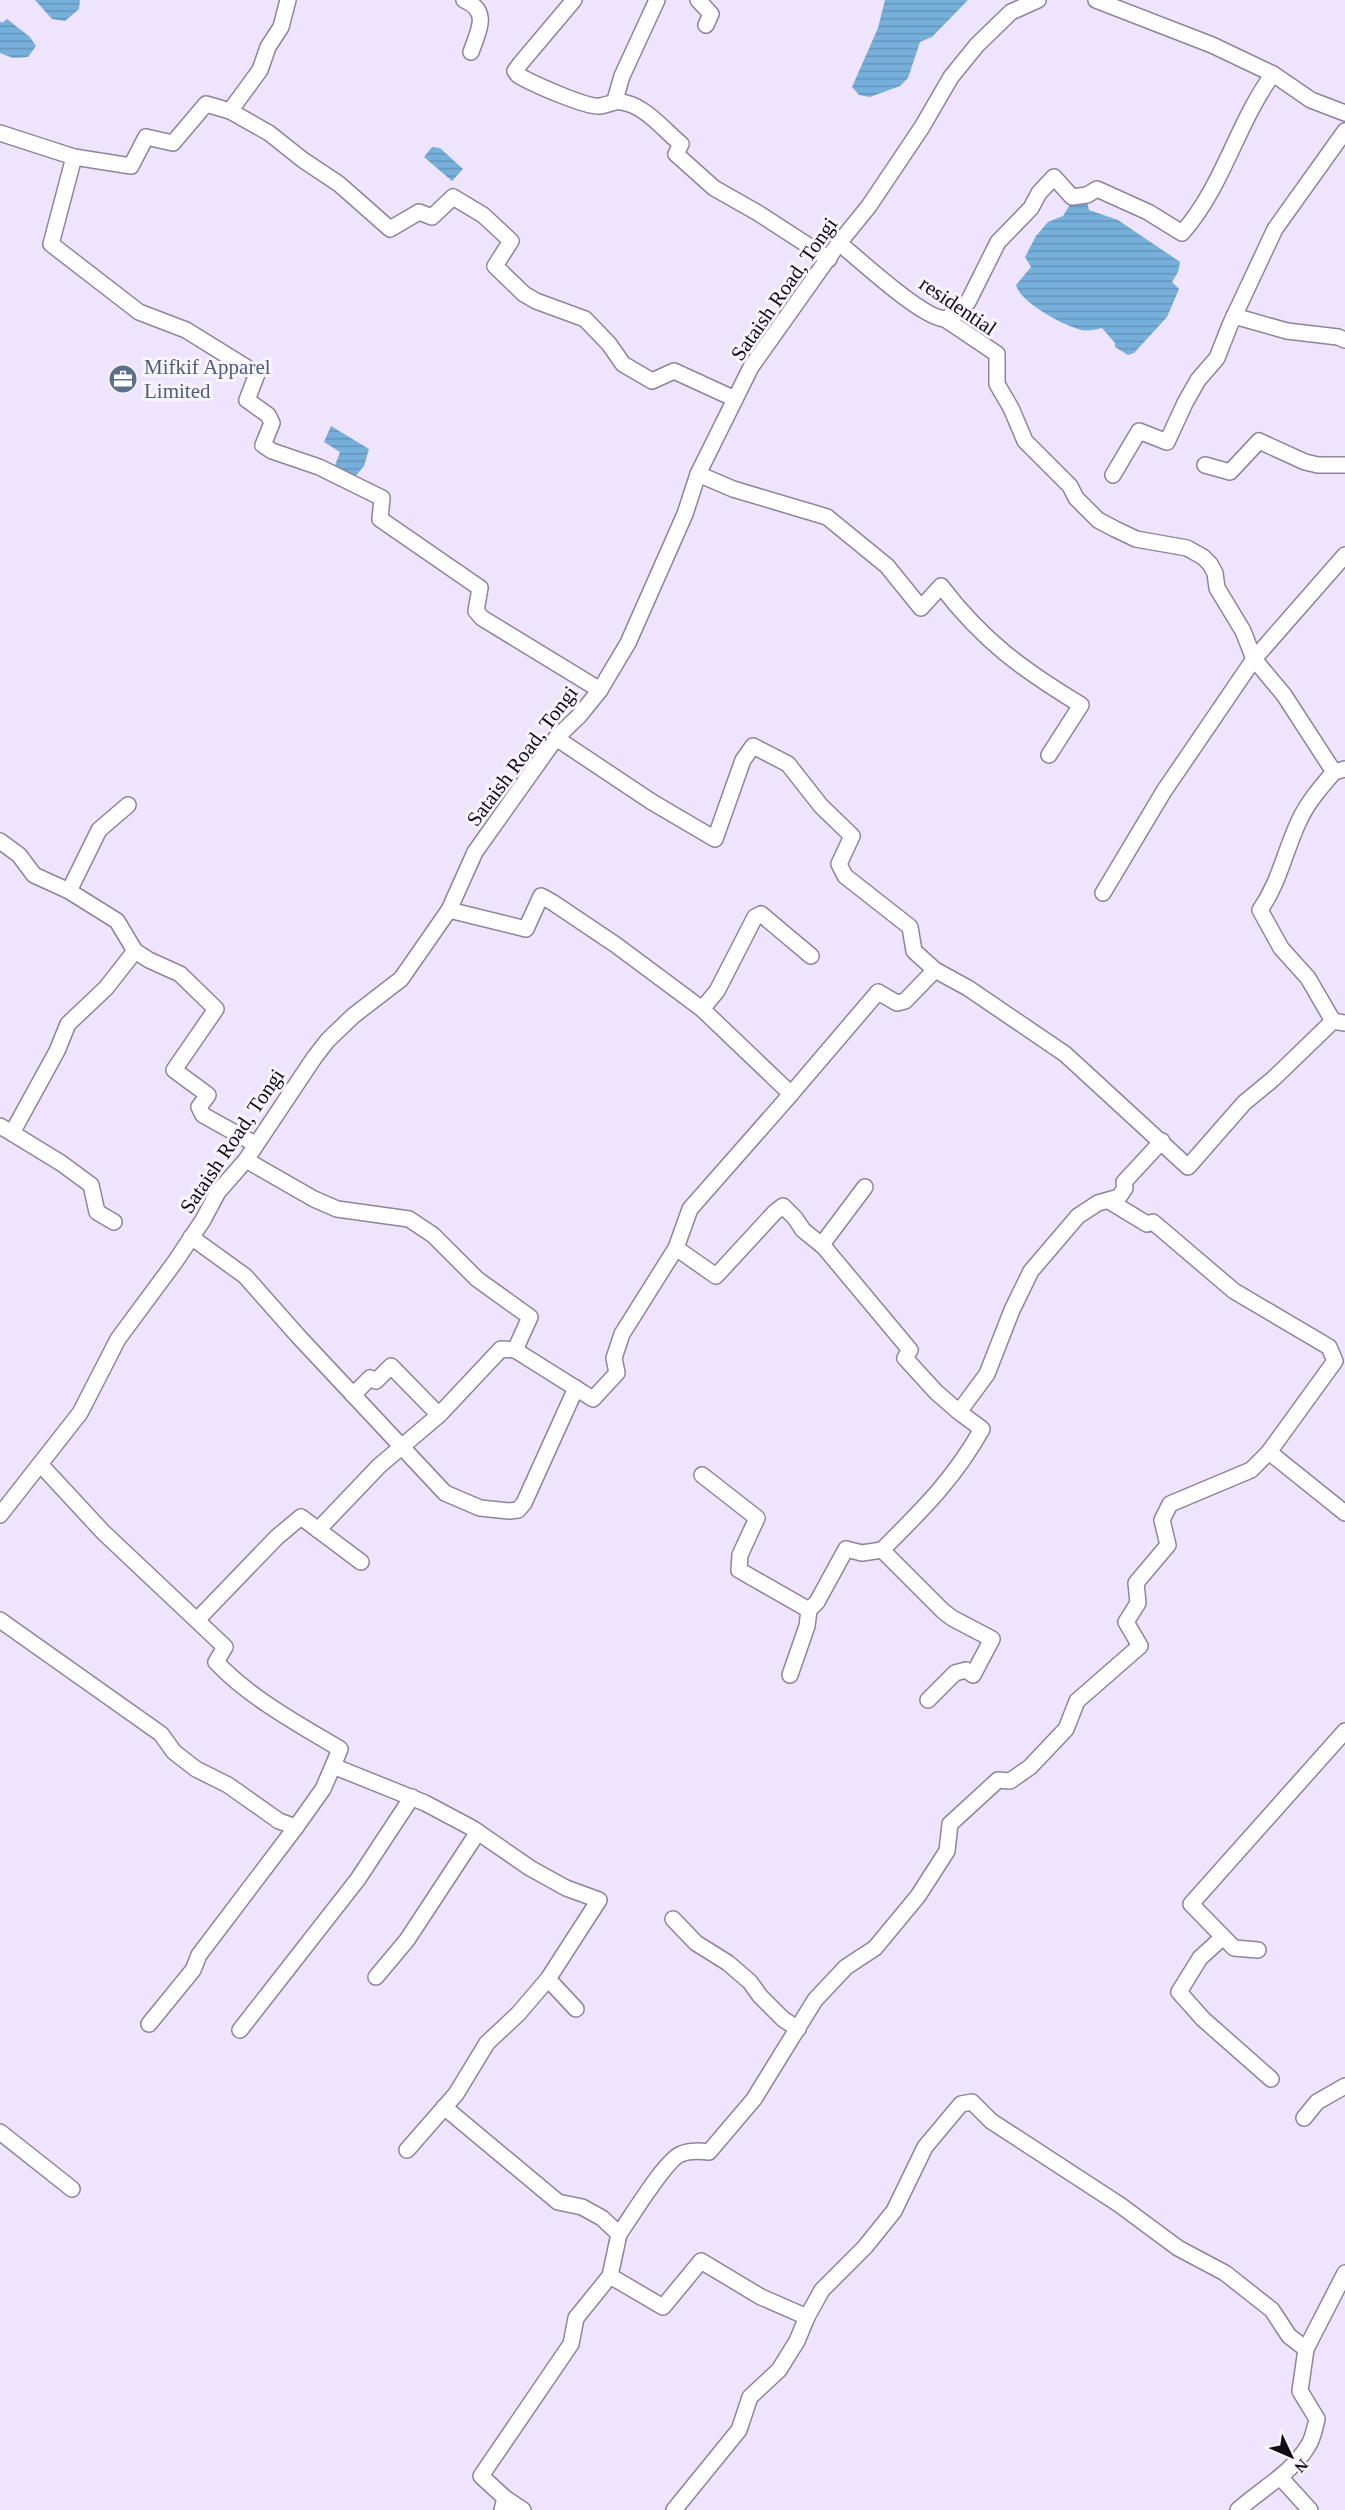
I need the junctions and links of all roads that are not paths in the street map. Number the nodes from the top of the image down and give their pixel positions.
1 (288, 0) edge
2 (464, 0) edge
3 (574, 0) edge
4 (657, 0) edge
5 (698, 0) edge
6 (1038, 0) edge
7 (1096, 0) edge
8 (705, 25) dead end
9 (471, 52) dead end
10 (1273, 74) junction
11 (615, 100) junction
12 (230, 111) junction
13 (1345, 113) edge
14 (1345, 131) edge
15 (0, 133) edge
16 (74, 158) junction
17 (839, 243) junction
18 (829, 259) junction
19 (1234, 316) junction
20 (945, 319) junction
21 (1345, 340) edge
22 (735, 399) junction
23 (1205, 465) dead end
24 (1345, 465) edge
25 (698, 474) junction
26 (1113, 475) dead end
27 (1345, 555) edge
28 (1254, 659) junction
29 (600, 690) junction
30 (556, 738) junction
31 (1049, 755) dead end
32 (1340, 771) edge
33 (128, 805) dead end
34 (0, 841) edge
35 (69, 891) junction
36 (1103, 893) dead end
37 (449, 910) junction
38 (135, 951) junction
39 (811, 956) dead end
40 (936, 970) junction
41 (702, 1009) junction
42 (1339, 1022) edge
43 (791, 1094) junction
44 (6, 1129) edge
45 (1162, 1141) junction
46 (255, 1144) junction
47 (246, 1160) junction
48 (864, 1187) dead end
49 (1109, 1201) junction
50 (114, 1222) dead end
51 (191, 1237) junction
52 (824, 1247) junction
53 (676, 1248) junction
54 (515, 1350) junction
55 (1340, 1361) edge
56 (576, 1388) junction
57 (353, 1395) junction
58 (959, 1412) junction
59 (439, 1415) junction
60 (401, 1448) junction
61 (1269, 1452) junction
62 (41, 1465) junction
63 (702, 1475) dead end
64 (1345, 1512) edge
65 (0, 1515) edge
66 (318, 1530) junction
67 (882, 1550) junction
68 (361, 1562) dead end
69 (809, 1610) junction
70 (0, 1620) edge
71 (197, 1620) junction
72 (790, 1675) dead end
73 (928, 1700) dead end
74 (1345, 1731) edge
75 (333, 1766) junction
76 (412, 1797) junction
77 (296, 1827) junction
78 (478, 1832) junction
79 (673, 1919) dead end
80 (1223, 1937) junction
81 (1258, 1950) dead end
82 (376, 1977) dead end
83 (548, 1979) junction
84 (576, 2009) dead end
85 (149, 2024) dead end
86 (798, 2029) junction
87 (240, 2030) dead end
88 (1271, 2079) dead end
89 (1345, 2086) edge
90 (444, 2107) junction
91 (1304, 2118) dead end
92 (0, 2132) edge
93 (407, 2150) dead end
94 (72, 2189) dead end
95 (619, 2235) junction
96 (1345, 2272) edge
97 (610, 2276) junction
98 (807, 2317) junction
99 (1306, 2349) junction
100 (1280, 2477) junction
101 (504, 2504) edge
102 (523, 2510) edge
103 (674, 2510) edge
104 (1238, 2510) edge
105 (1310, 2510) edge

1 - 12 street
2 - 9 street
3 - 11 street
4 - 11 street
5 - 8 street
6 - 17 street, Sataish Road, Tongi
7 - 10 street
10 - 13 street
10 - 20 street
11 - 18 street
12 - 16 street
12 - 22 street
14 - 19 street
15 - 16 street
16 - 29 street
17 - 18 street, Sataish Road, Tongi
17 - 20 street, residential
18 - 22 street, Sataish Road, Tongi
19 - 21 street
19 - 26 street
20 - 28 street, residential
22 - 25 street, Sataish Road, Tongi
23 - 24 street
25 - 29 street, Sataish Road, Tongi
25 - 31 street
27 - 28 street
28 - 32 street, residential
28 - 36 street
29 - 30 street, Sataish Road, Tongi
30 - 37 street, Sataish Road, Tongi
30 - 40 street
32 - 42 street
33 - 35 street
34 - 35 street
35 - 38 street
37 - 41 street
37 - 46 street, Sataish Road, Tongi
38 - 44 street
38 - 46 street
39 - 41 street
40 - 43 street
40 - 45 street
41 - 43 street
42 - 45 street
43 - 53 street
44 - 50 street
45 - 49 street
46 - 47 street, Sataish Road, Tongi
47 - 51 street, Sataish Road, Tongi
47 - 54 street
48 - 52 street
49 - 55 street
49 - 58 street
51 - 57 street
51 - 62 street, Sataish Road, Tongi
52 - 53 street
52 - 58 street
53 - 56 street
54 - 56 street
54 - 59 street
55 - 61 street
56 - 60 street
57 - 59 street
57 - 60 street
58 - 67 street
59 - 60 street
60 - 66 street
61 - 64 street
61 - 86 street
62 - 65 street, Sataish Road, Tongi
62 - 71 street
63 - 69 street
66 - 68 street
66 - 71 street
67 - 69 street
67 - 73 street
69 - 72 street
70 - 77 street
71 - 75 street
74 - 80 street
75 - 76 street
75 - 77 street
76 - 78 street
76 - 87 street
77 - 85 street
78 - 82 street
78 - 83 street
79 - 86 street
80 - 81 street
80 - 88 street
83 - 84 street
83 - 90 street
86 - 95 street
89 - 91 street
90 - 93 street
90 - 95 street
92 - 94 street
95 - 97 street
96 - 99 street
97 - 98 street
97 - 101 street
98 - 99 street
98 - 103 street
99 - 100 street
100 - 104 street
100 - 105 street
101 - 102 street

